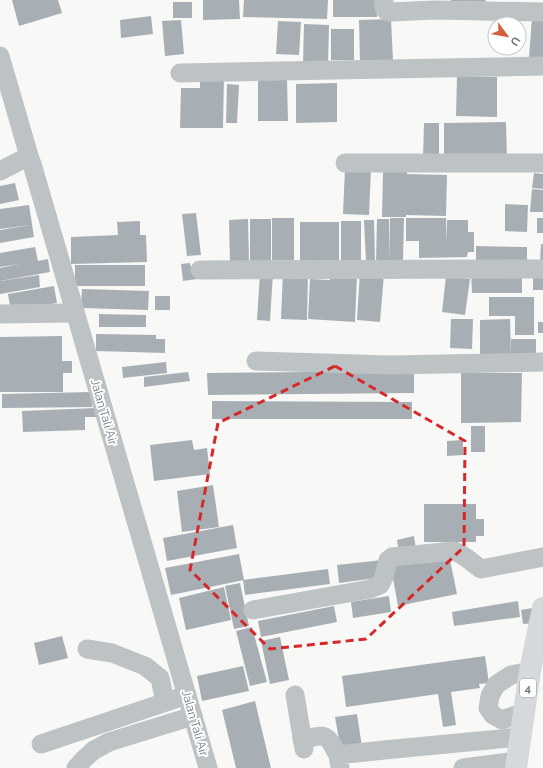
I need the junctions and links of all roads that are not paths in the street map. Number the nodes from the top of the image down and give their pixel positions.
1 (384, 0) edge
2 (543, 12) edge
3 (0, 56) edge
4 (543, 66) edge
5 (180, 73) dead end
6 (29, 156) junction
7 (345, 163) dead end
8 (543, 163) edge
9 (0, 171) edge
10 (543, 269) edge
11 (200, 270) dead end
12 (75, 313) junction
13 (0, 314) edge
14 (256, 361) dead end
15 (543, 362) edge
16 (543, 557) edge
17 (253, 610) dead end
18 (543, 610) edge
19 (87, 649) dead end
20 (530, 671) junction
21 (187, 695) junction
22 (295, 695) dead end
23 (165, 702) junction
24 (524, 712) junction
25 (193, 716) junction
26 (520, 737) junction
27 (41, 744) dead end
28 (339, 762) edge
29 (516, 765) edge
30 (76, 768) edge
31 (208, 768) edge
32 (463, 768) edge

1 - 2 street
3 - 6 street, Jalan Tali Air
4 - 5 street
6 - 9 street
6 - 12 street, Jalan Tali Air
7 - 8 street
10 - 11 street
12 - 13 street
12 - 21 street, Jalan Tali Air
14 - 15 street
16 - 17 street
18 - 20 highway, 4
19 - 23 street
20 - 24 highway, 4
20 - 24 street
21 - 23 street
21 - 25 street, Jalan Tali Air
22 - 28 street
23 - 27 street
24 - 26 highway, 4
25 - 30 street
25 - 31 street, Jalan Tali Air
26 - 28 street
26 - 29 highway, 4
29 - 32 street

